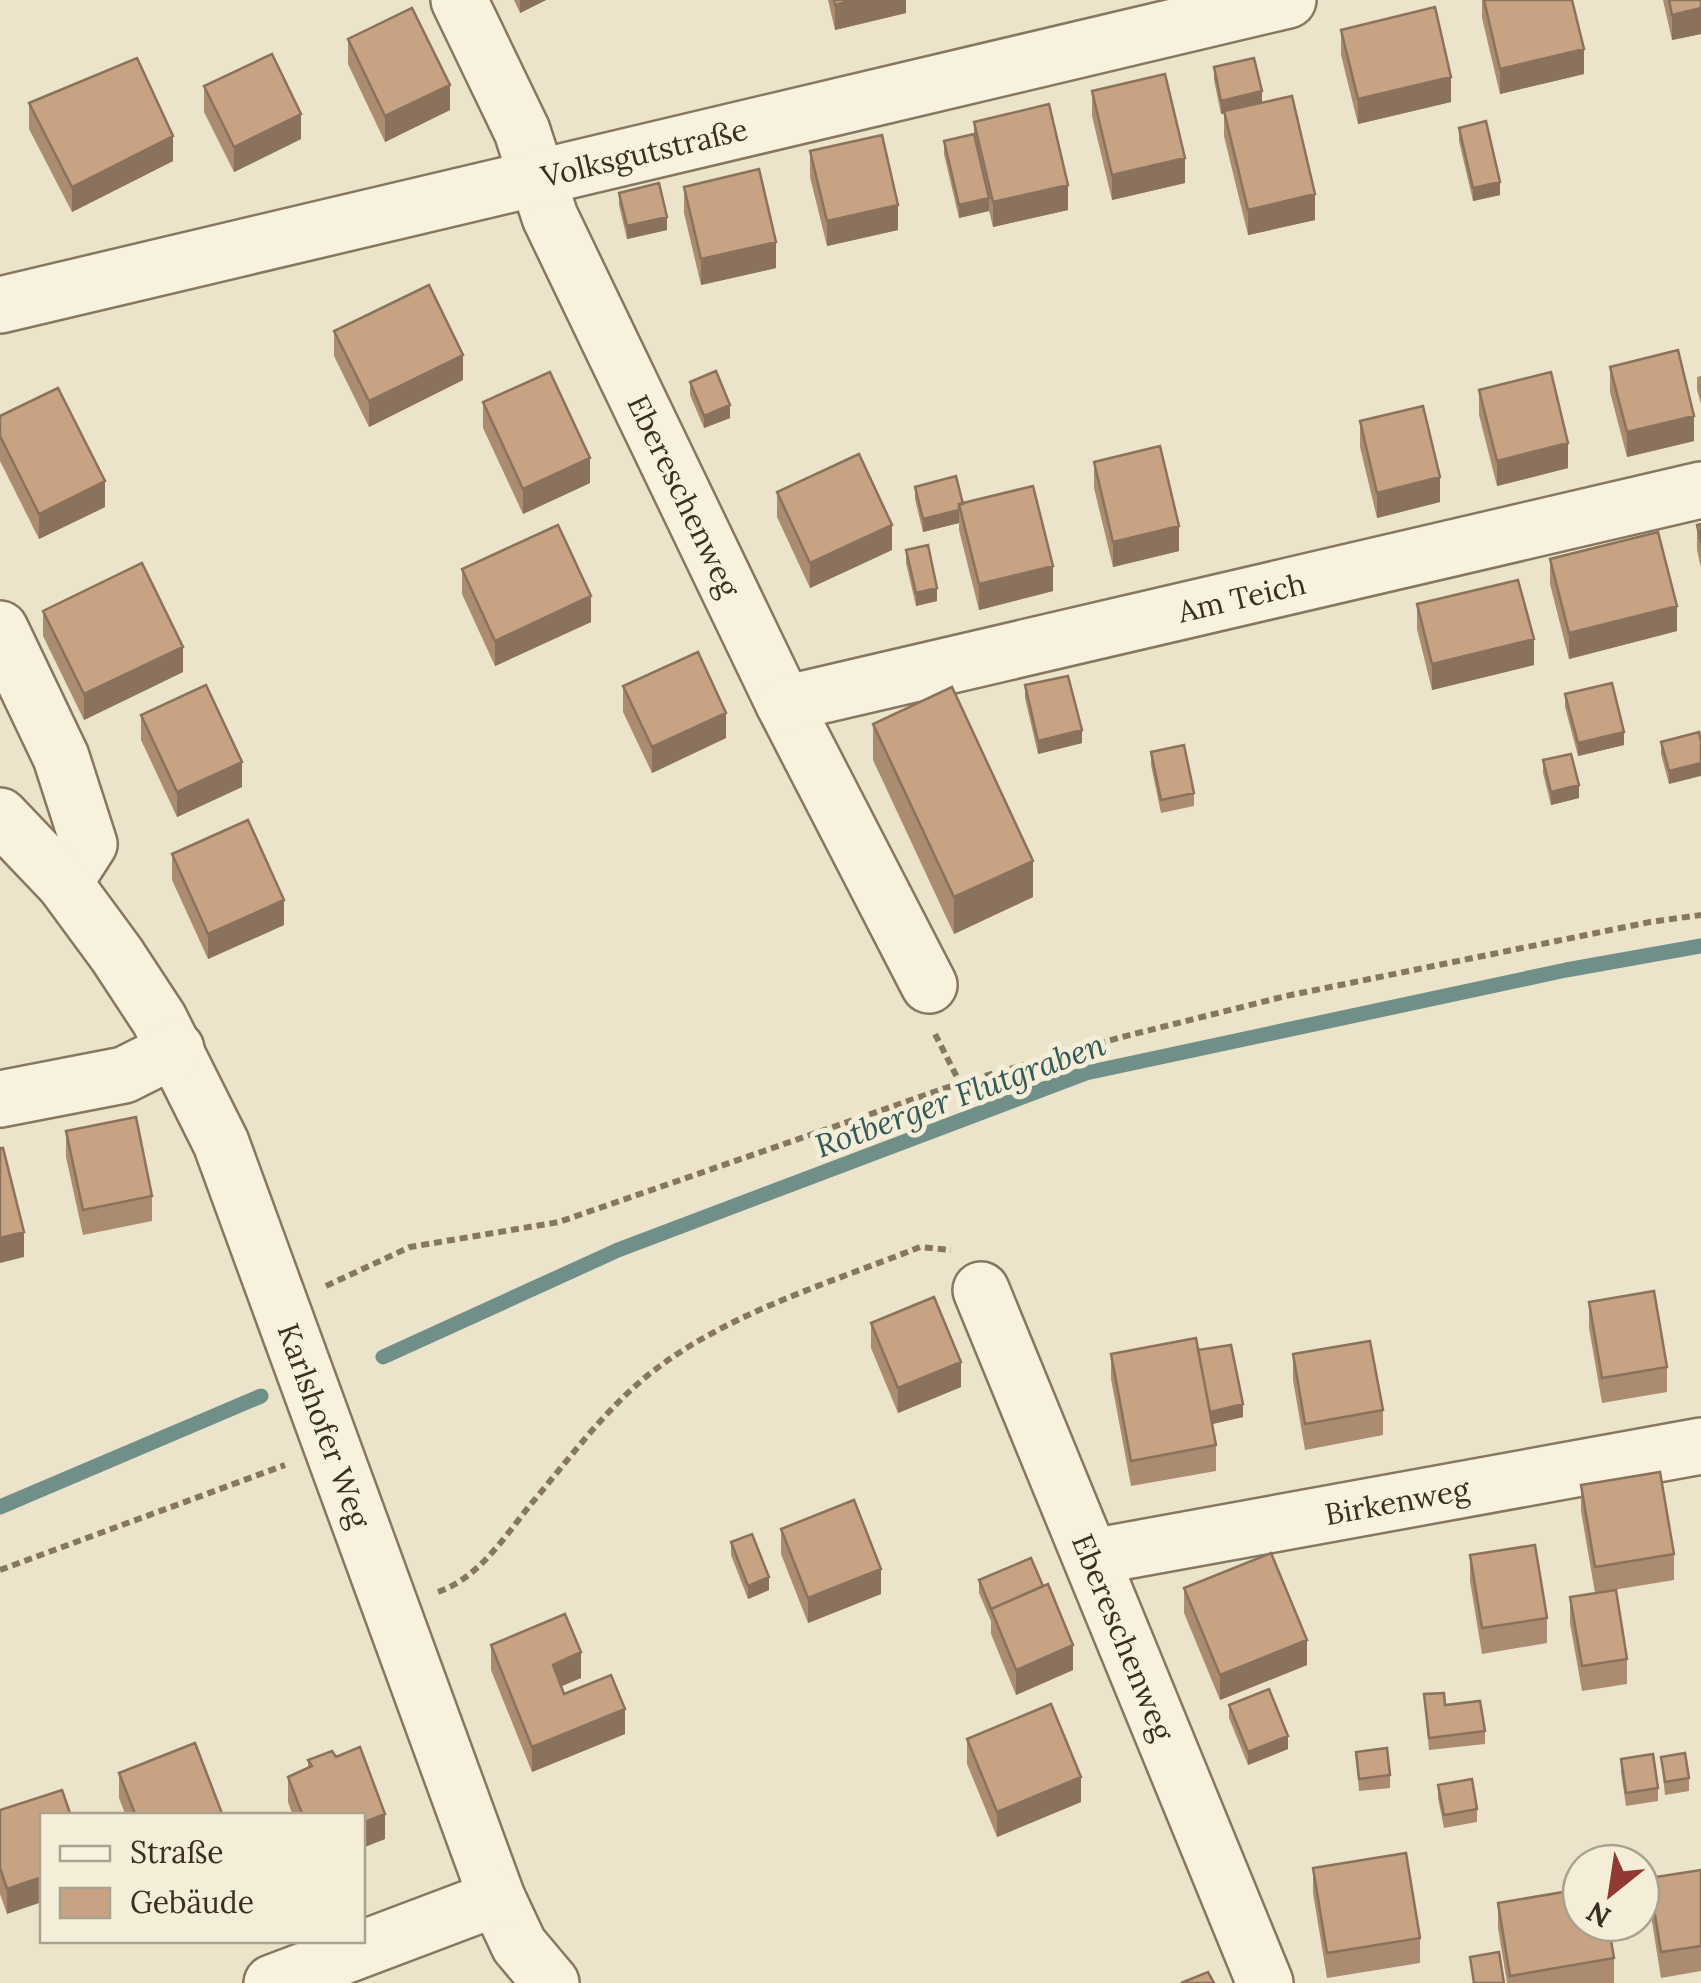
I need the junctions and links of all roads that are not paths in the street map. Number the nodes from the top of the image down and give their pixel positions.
1 (459, 0) edge
2 (1288, 0) edge
3 (538, 180) junction
4 (0, 305) edge
5 (1701, 490) edge
6 (0, 629) edge
7 (784, 704) junction
8 (0, 816) edge
9 (64, 882) junction
10 (930, 984) road end
11 (176, 1049) junction
12 (0, 1099) edge
13 (981, 1290) road end
14 (1701, 1446) edge
15 (1092, 1557) junction
16 (497, 1898) junction
17 (272, 1983) edge
18 (551, 1983) edge
19 (1265, 1983) edge

1 - 3 street, Ebereschenweg
2 - 3 street, Volksgutstraße
3 - 4 street, Volksgutstraße
3 - 7 street, Ebereschenweg
5 - 7 street, Am Teich
6 - 9 street
7 - 10 street, Ebereschenweg
8 - 9 street, Karlshofer Weg
9 - 11 street, Karlshofer Weg
11 - 12 street
11 - 16 street, Karlshofer Weg
13 - 15 street, Ebereschenweg
14 - 15 street, Birkenweg
15 - 19 street, Ebereschenweg
16 - 17 street
16 - 18 street, Karlshofer Weg

